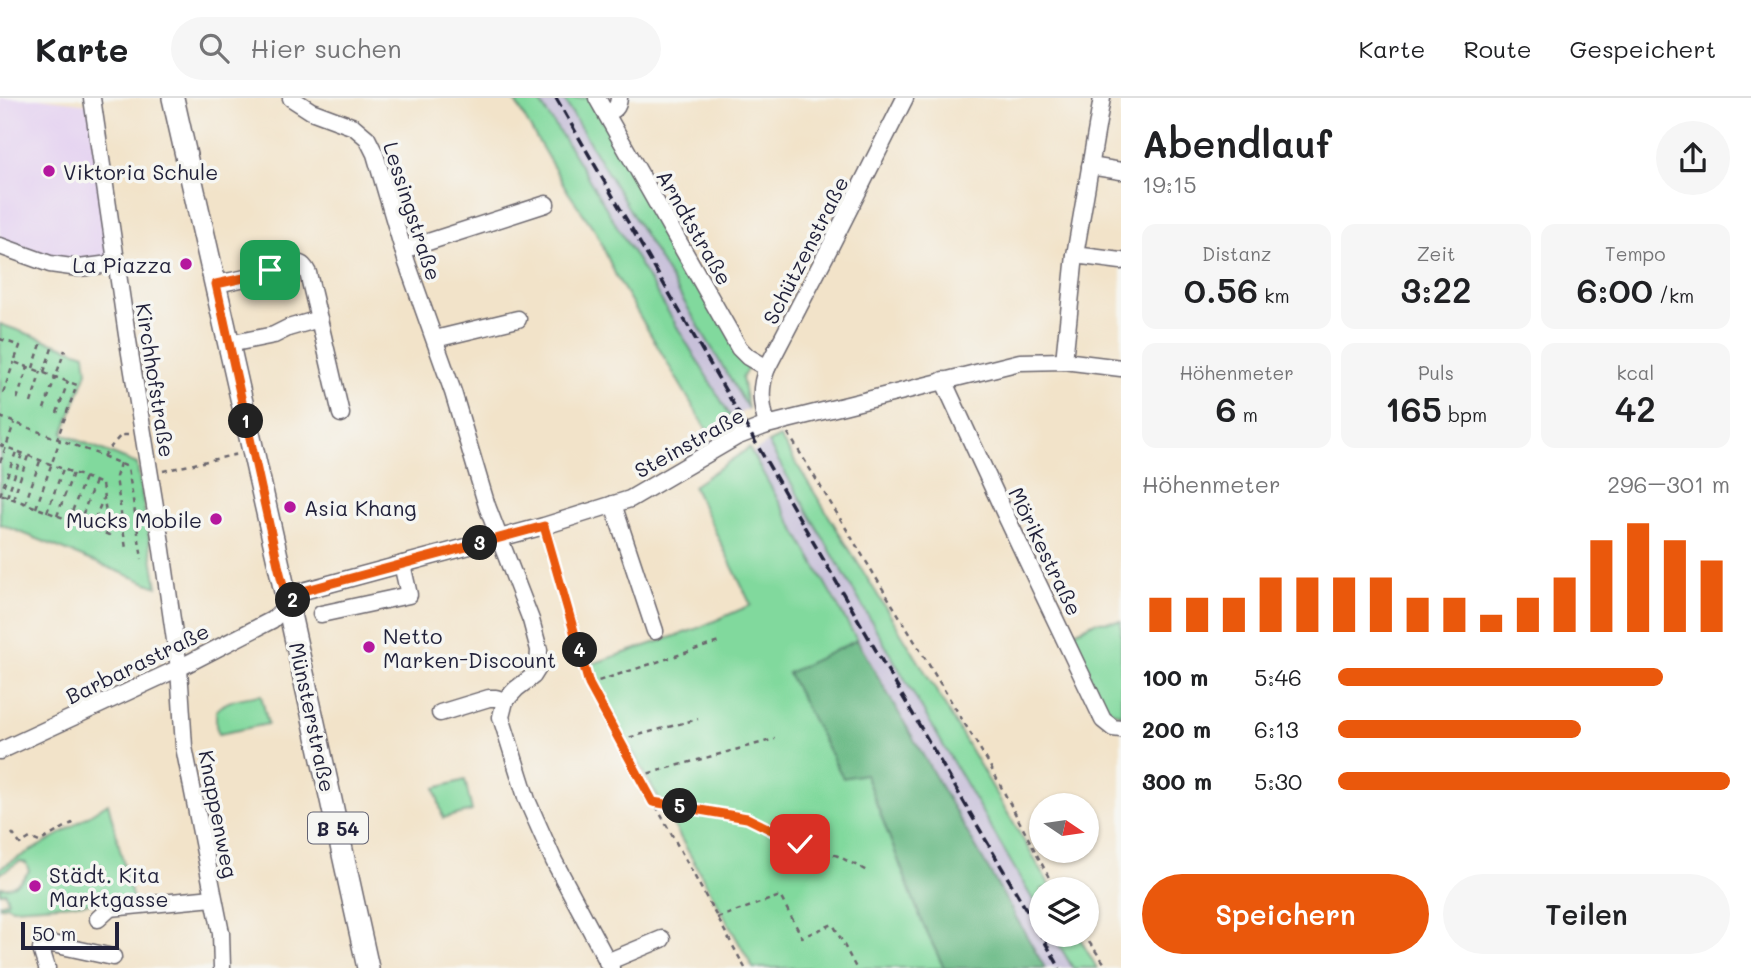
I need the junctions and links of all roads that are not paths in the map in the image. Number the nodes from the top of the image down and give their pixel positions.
1 (92, 98) edge
2 (173, 98) edge
3 (290, 98) edge
4 (597, 98) edge
5 (619, 98) edge
6 (905, 98) edge
7 (1102, 98) edge
8 (606, 113) junction
9 (1090, 166) junction
10 (1121, 171) edge
11 (546, 204) dead end
12 (0, 246) edge
13 (403, 250) junction
14 (1075, 255) junction
15 (1121, 261) edge
16 (117, 263) junction
17 (216, 284) junction
18 (319, 319) junction
19 (518, 319) dead end
20 (435, 339) junction
21 (229, 344) junction
22 (1064, 361) junction
23 (767, 368) junction
24 (1121, 368) edge
25 (943, 380) junction
26 (341, 414) dead end
27 (774, 423) junction
28 (613, 504) junction
29 (498, 538) junction
30 (402, 564) junction
31 (288, 605) junction
32 (321, 614) dead end
33 (655, 631) dead end
34 (179, 668) junction
35 (505, 701) junction
36 (440, 713) dead end
37 (1121, 729) edge
38 (0, 751) edge
39 (213, 898) junction
40 (98, 919) dead end
41 (662, 939) dead end
42 (113, 957) dead end
43 (609, 965) edge
44 (47, 968) edge
45 (222, 968) edge
46 (368, 968) edge

1 - 16 street, Kirchhofstraße
2 - 17 main road, Münsterstraße / B 54
3 - 13 street, Lessingstraße
4 - 8 street, Arndtstraße
5 - 8 street
6 - 23 street, Schützenstraße
7 - 9 street
8 - 23 street, Arndtstraße
9 - 10 street
9 - 14 street
11 - 13 street
12 - 16 street
13 - 20 street, Lessingstraße
14 - 15 street
14 - 22 street
16 - 34 street, Kirchhofstraße
17 - 18 street
17 - 21 main road, Münsterstraße / B 54
18 - 21 street
18 - 26 street
19 - 20 street
20 - 29 street, Lessingstraße
21 - 31 main road, Münsterstraße / B 54
22 - 24 street, Steinstraße
22 - 25 street, Steinstraße
23 - 27 street, Schützenstraße
25 - 27 street, Steinstraße
25 - 37 street, Mörikestraße
27 - 28 street, Steinstraße
28 - 29 street, Steinstraße
28 - 33 street
29 - 30 street, Steinstraße
29 - 35 street, Lessingstraße
30 - 31 street, Steinstraße
30 - 32 street
31 - 34 street, Barbarastraße
31 - 46 main road, Münsterstraße / B 54
34 - 38 street, Barbarastraße
34 - 39 street, Knappenweg
35 - 36 street
35 - 43 street
39 - 40 street
39 - 45 street, Knappenweg
41 - 43 street
42 - 44 street

